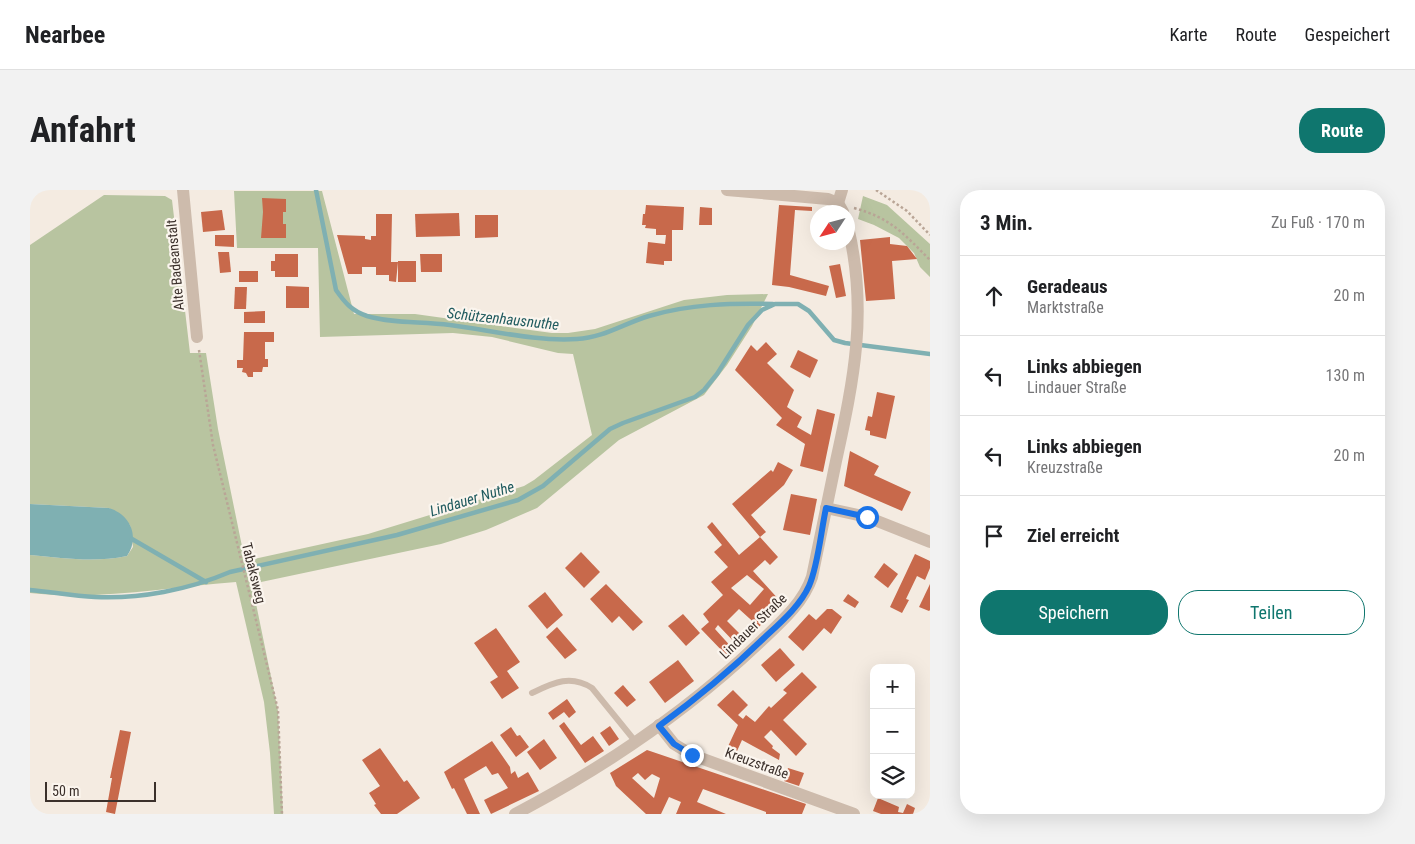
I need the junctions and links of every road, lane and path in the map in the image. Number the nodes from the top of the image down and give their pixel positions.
1 (184, 190) edge
2 (728, 190) edge
3 (842, 190) edge
4 (876, 190) edge
5 (836, 205) edge
6 (840, 205) edge
7 (855, 210) edge
8 (930, 235) edge
9 (852, 250) edge
10 (930, 260) edge
11 (197, 337) joint
12 (826, 508) junction
13 (930, 542) edge
14 (532, 692) dead end
15 (659, 726) junction
16 (635, 742) junction
17 (282, 814) edge
18 (515, 814) edge
19 (854, 814) edge

1 - 11 street, Alte Badeanstalt
2 - 5 street
3 - 6 street
4 - 8 path
7 - 10 path
9 - 12 street, Lindauer Straße
11 - 17 path, Tabaksweg
12 - 13 street
12 - 15 street, Lindauer Straße
14 - 16 lane
15 - 16 street, Lindauer Straße
15 - 19 street, Kreuzstraße
16 - 18 street, Lindauer Straße

